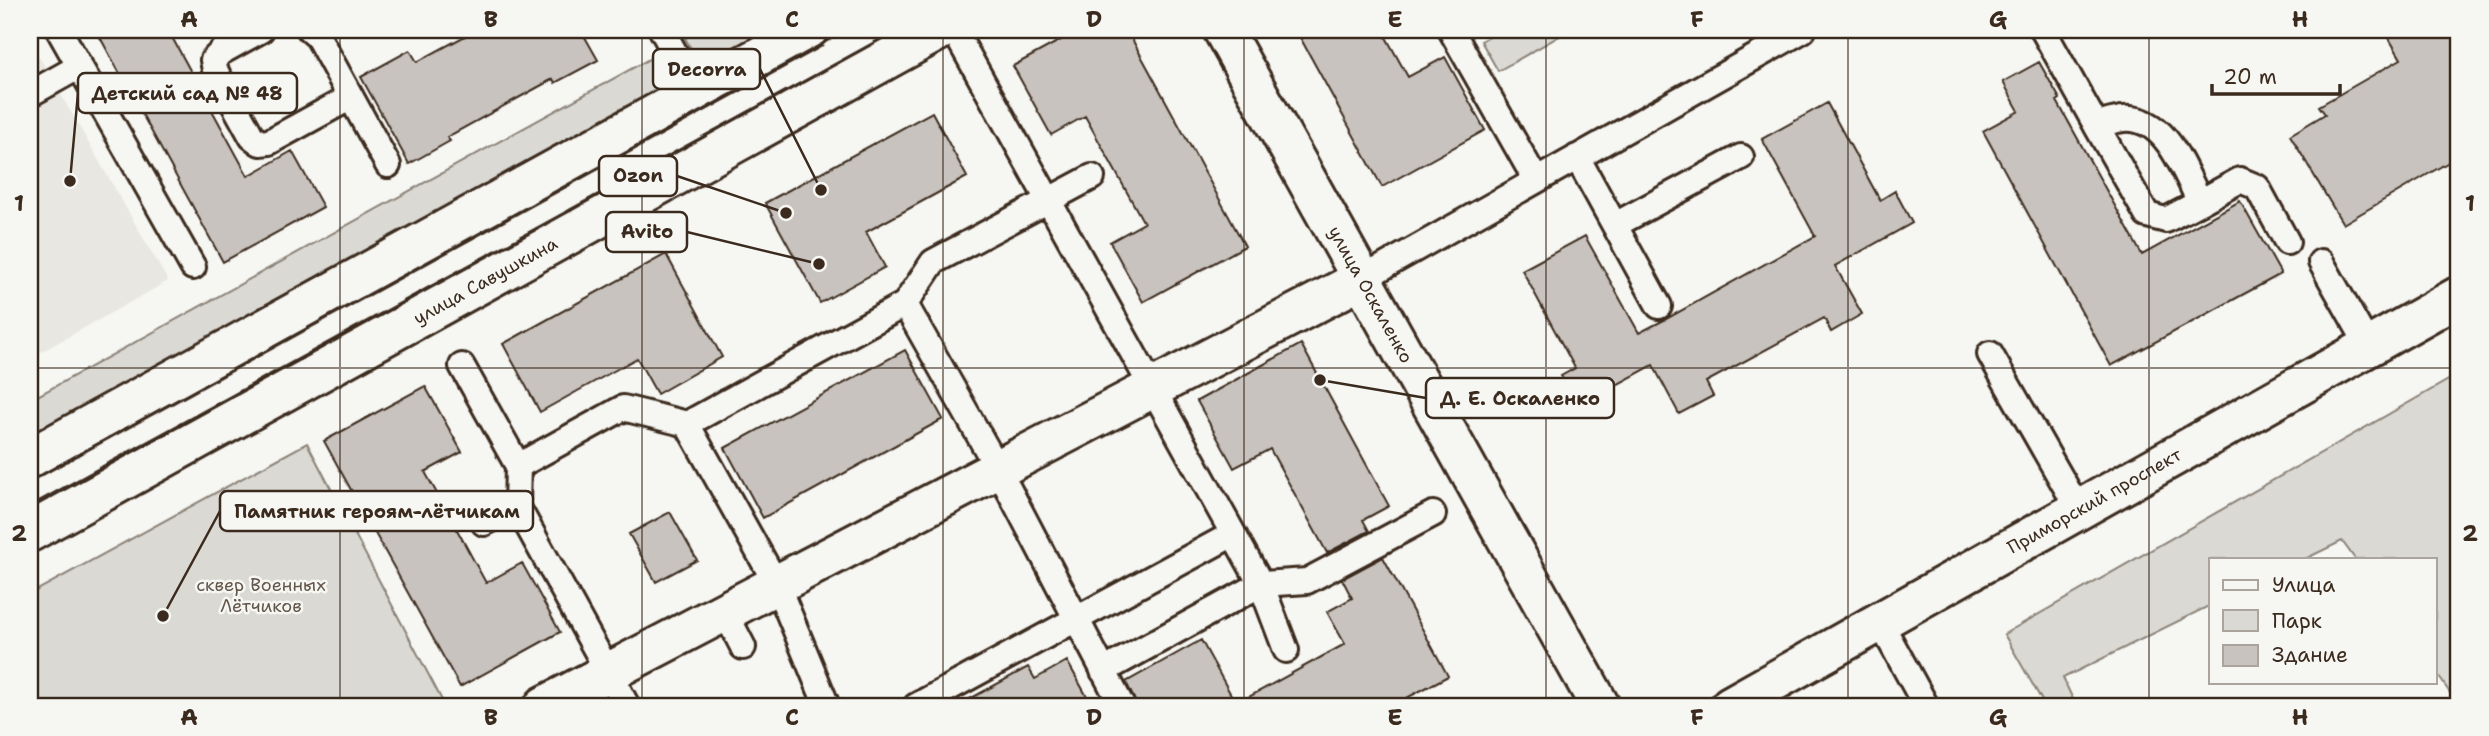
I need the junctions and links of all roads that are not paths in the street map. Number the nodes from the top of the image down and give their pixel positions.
1 (59, 30) edge
2 (261, 30) edge
3 (310, 30) edge
4 (662, 30) edge
5 (808, 30) edge
6 (940, 30) edge
7 (954, 30) edge
8 (1223, 30) edge
9 (1451, 30) edge
10 (1803, 30) edge
11 (2043, 30) edge
12 (1764, 39) edge
13 (80, 66) junction
14 (696, 91) junction
15 (30, 94) edge
16 (351, 97) junction
17 (2096, 125) junction
18 (1577, 157) junction
19 (1741, 157) dead end
20 (388, 165) dead end
21 (1092, 177) dead end
22 (1536, 180) junction
23 (1048, 200) junction
24 (2200, 202) junction
25 (1615, 225) junction
26 (2287, 242) dead end
27 (2320, 262) dead end
28 (193, 267) dead end
29 (1362, 279) junction
30 (2459, 296) edge
31 (905, 304) junction
32 (1659, 306) dead end
33 (2369, 347) junction
34 (1990, 354) dead end
35 (462, 366) dead end
36 (1153, 388) junction
37 (687, 424) junction
38 (30, 458) edge
39 (518, 466) junction
40 (998, 470) junction
41 (517, 506) junction
42 (2079, 510) junction
43 (1433, 514) dead end
44 (484, 523) dead end
45 (30, 532) edge
46 (1233, 534) junction
47 (1261, 584) junction
48 (777, 585) junction
49 (725, 612) junction
50 (1076, 620) junction
51 (1880, 622) junction
52 (743, 647) dead end
53 (1286, 650) dead end
54 (1103, 671) junction
55 (609, 673) junction
56 (544, 706) edge
57 (627, 706) edge
58 (827, 706) edge
59 (916, 706) edge
60 (1122, 706) edge
61 (1600, 706) edge
62 (1730, 706) edge
63 (1926, 706) edge

1 - 13 lane
2 - 16 lane
3 - 16 lane
4 - 14 lane
5 - 14 main road
6 - 45 main road, улица Савушкина
7 - 23 lane
8 - 29 main road, улица Оскаленко
9 - 22 lane
10 - 12 lane
11 - 17 lane
12 - 18 lane
13 - 15 lane
13 - 28 lane
14 - 38 main road
16 - 20 lane
17 - 24 lane
17 - 24 lane
18 - 22 lane
18 - 25 lane
19 - 25 lane
21 - 23 lane
22 - 29 lane
23 - 31 lane
23 - 36 lane
24 - 26 lane
25 - 32 lane
27 - 33 lane
29 - 36 main road
29 - 61 main road, улица Оскаленко
30 - 33 main road, Приморский проспект
31 - 37 lane
31 - 40 lane
33 - 42 main road, Приморский проспект
34 - 42 lane
35 - 39 lane
36 - 40 main road
36 - 46 lane
37 - 39 lane
37 - 48 lane
39 - 41 lane
40 - 48 main road
40 - 50 lane
41 - 44 lane
41 - 55 lane
42 - 51 main road, Приморский проспект
43 - 47 lane
46 - 47 lane
46 - 50 lane
47 - 53 lane
47 - 54 lane
48 - 49 main road
48 - 58 lane
49 - 52 lane
49 - 55 main road
50 - 54 lane
50 - 59 lane
51 - 62 main road, Приморский проспект
51 - 63 lane
54 - 60 lane
55 - 56 main road
55 - 57 lane

